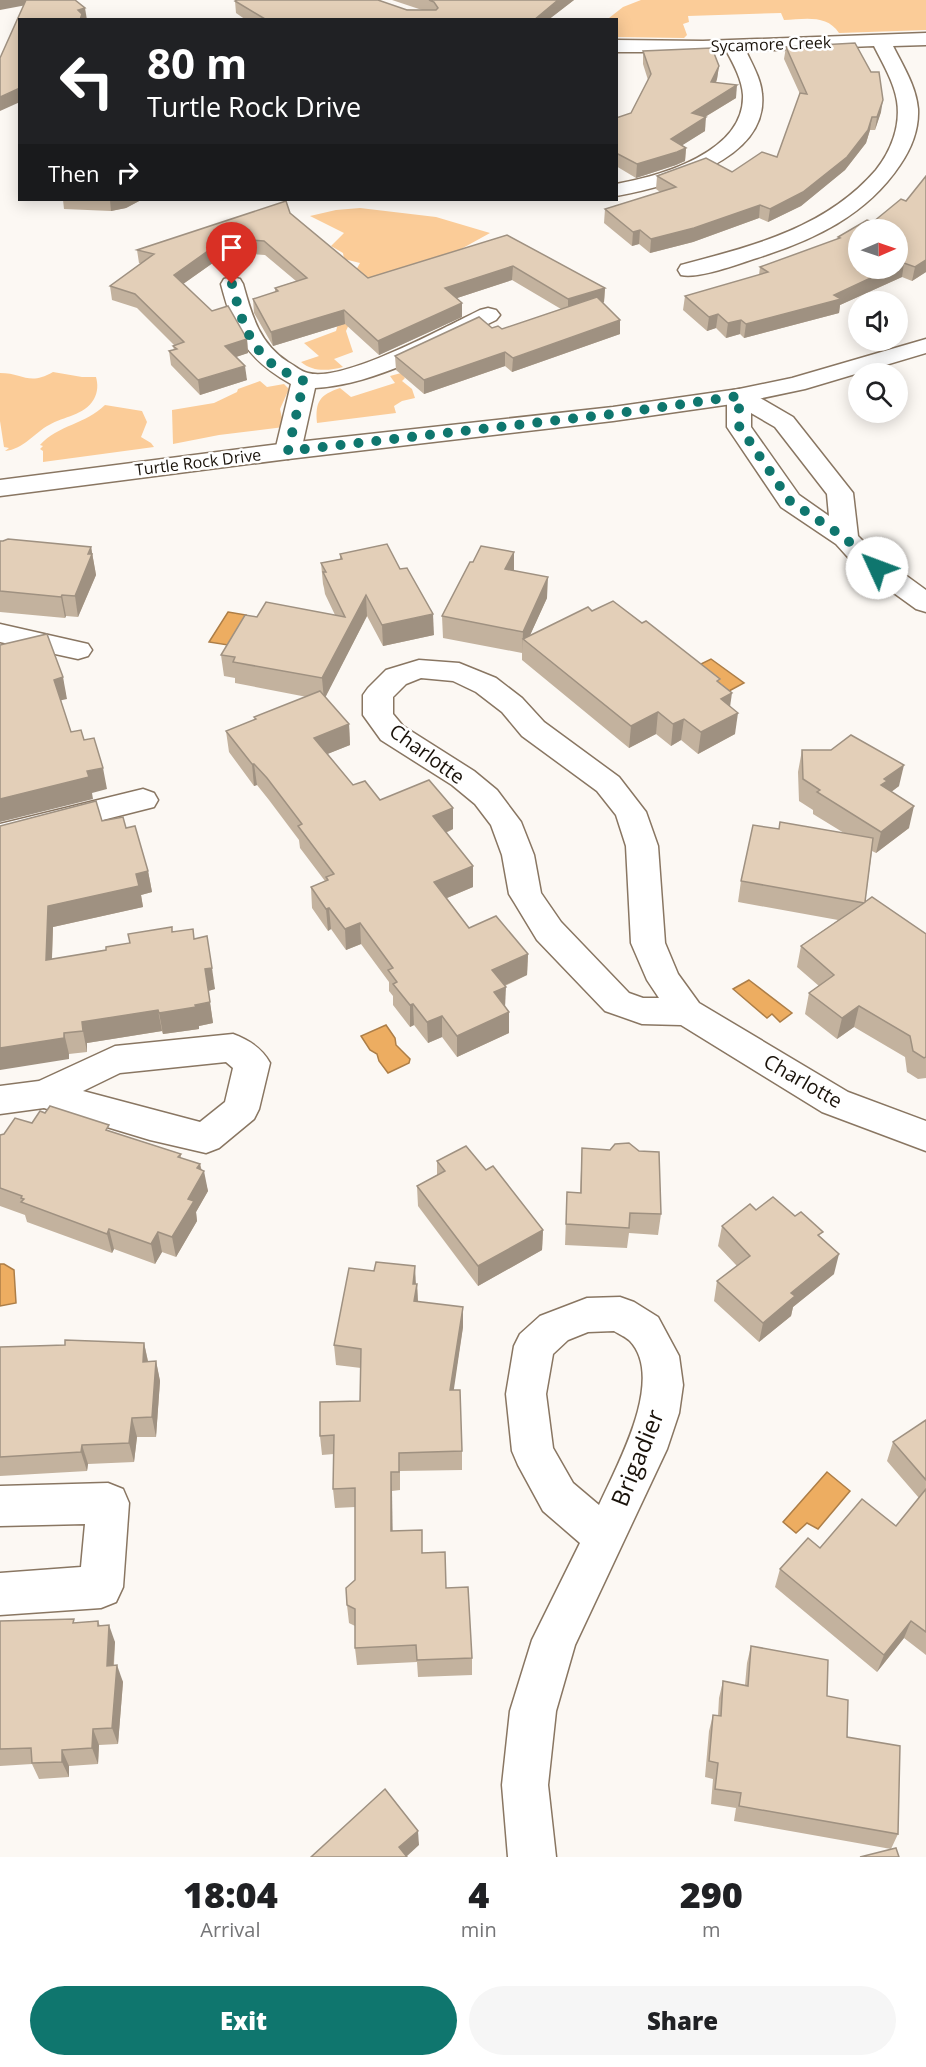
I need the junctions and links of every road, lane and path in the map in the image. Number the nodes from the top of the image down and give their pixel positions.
1 (926, 39) edge
2 (881, 41) junction
3 (618, 46) edge
4 (734, 46) junction
5 (618, 190) edge
6 (689, 270) dead end
7 (232, 284) dead end
8 (488, 315) dead end
9 (926, 346) edge
10 (304, 381) junction
11 (739, 396) junction
12 (288, 451) junction
13 (0, 488) edge
14 (845, 538) junction
15 (926, 603) edge
16 (0, 633) edge
17 (78, 650) dead end
18 (143, 800) dead end
19 (0, 835) edge
20 (687, 1012) junction
21 (44, 1094) junction
22 (0, 1100) edge
23 (926, 1136) edge
24 (0, 1506) edge
25 (605, 1538) junction
26 (0, 1593) edge
27 (532, 1857) edge

1 - 2 street, Sycamore Creek
2 - 4 street, Sycamore Creek
2 - 6 street
3 - 4 street, Sycamore Creek
4 - 5 street
7 - 10 street
8 - 10 street
9 - 11 street, Turtle Rock Drive
10 - 12 street
11 - 12 street, Turtle Rock Drive
11 - 14 street
11 - 14 street
12 - 13 street, Turtle Rock Drive
14 - 15 street
16 - 17 street
18 - 19 street
20 - 20 street, Charlotte
20 - 23 street, Charlotte
21 - 21 street
21 - 22 street
24 - 26 street
25 - 25 street, Brigadier
25 - 27 street, Brigadier

